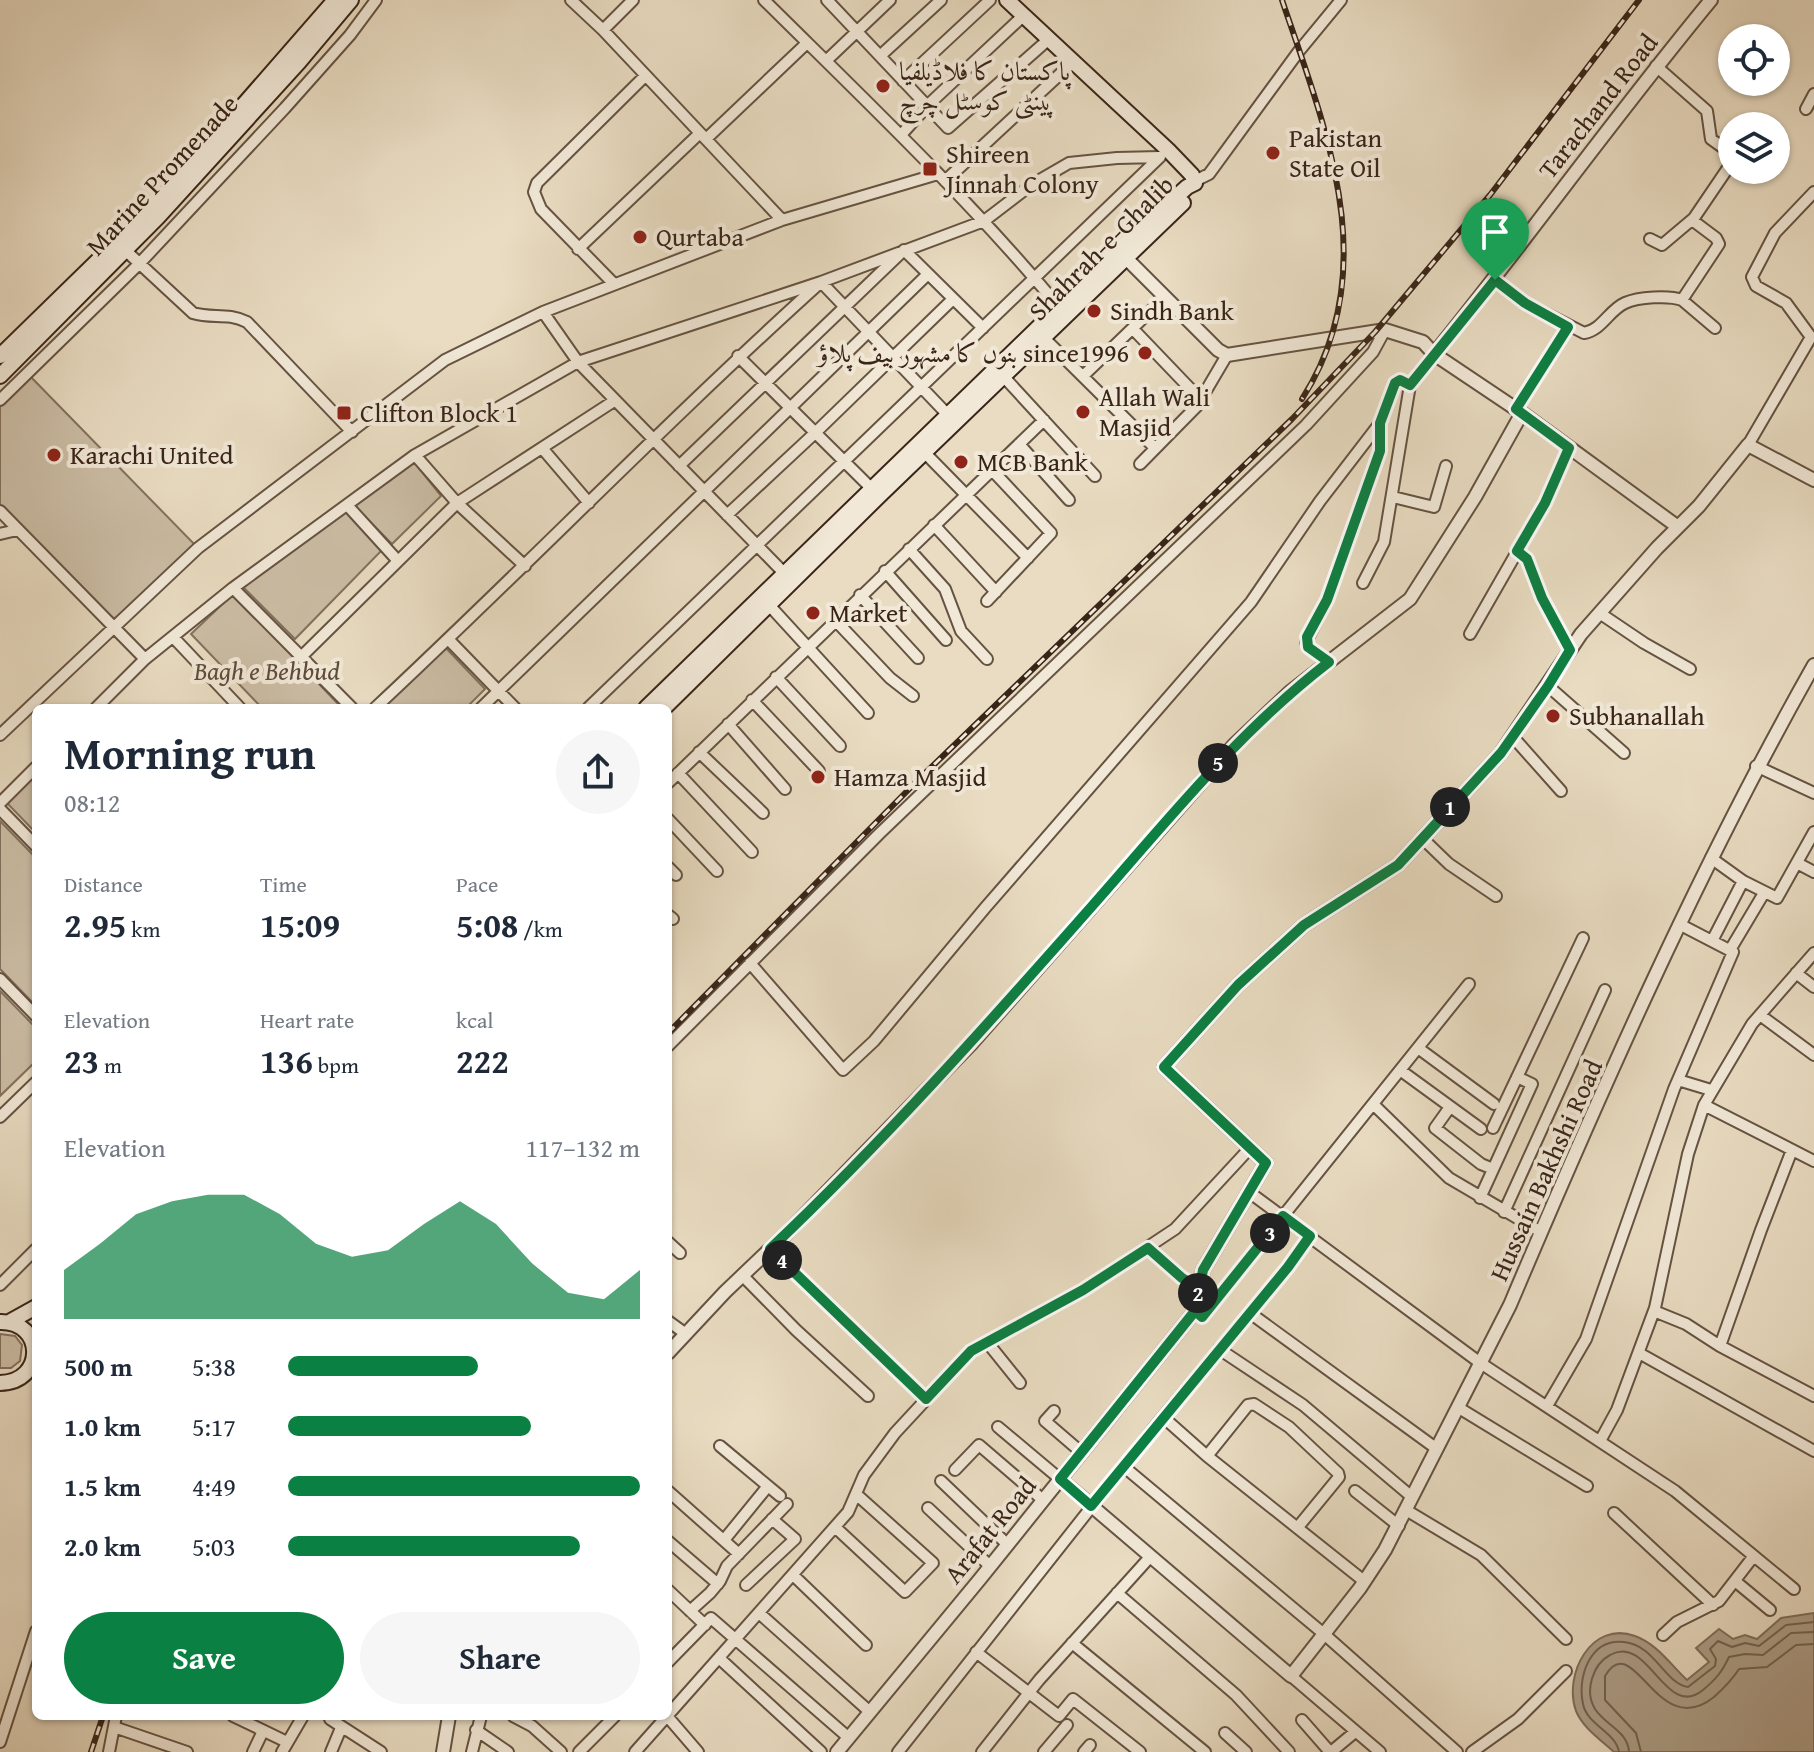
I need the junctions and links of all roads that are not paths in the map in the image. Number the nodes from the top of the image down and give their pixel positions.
1 (335, 0) edge
2 (351, 0) edge
3 (376, 0) edge
4 (571, 0) edge
5 (633, 0) edge
6 (764, 0) edge
7 (890, 0) edge
8 (941, 0) edge
9 (990, 0) edge
10 (1007, 0) edge
11 (1341, 0) edge
12 (1711, 0) edge
13 (834, 2) edge
14 (1023, 16) junction
15 (603, 30) junction
16 (856, 31) junction
17 (1049, 39) junction
18 (807, 43) junction
19 (880, 56) junction
20 (827, 60) junction
21 (1072, 63) junction
22 (1656, 66) junction
23 (645, 76) junction
24 (903, 81) junction
25 (1814, 94) edge
26 (927, 106) junction
27 (1806, 109) dead end
28 (901, 135) junction
29 (703, 136) junction
30 (1718, 144) edge
31 (1164, 154) junction
32 (941, 178) junction
33 (1195, 182) junction
34 (1718, 182) edge
35 (1814, 192) edge
36 (782, 220) junction
37 (1692, 220) junction
38 (984, 221) junction
39 (1650, 239) dead end
40 (578, 249) junction
41 (125, 250) junction
42 (904, 250) junction
43 (1127, 259) junction
44 (139, 264) junction
45 (928, 274) junction
46 (1035, 279) junction
47 (1495, 280) junction
48 (821, 282) junction
49 (614, 284) junction
50 (1165, 297) junction
51 (953, 299) junction
52 (1682, 300) junction
53 (845, 307) junction
54 (1059, 307) junction
55 (543, 312) junction
56 (1568, 327) junction
57 (983, 328) junction
58 (1715, 328) dead end
59 (1133, 329) junction
60 (1385, 330) junction
61 (868, 331) junction
62 (1044, 338) junction
63 (1434, 354) junction
64 (1227, 355) junction
65 (0, 356) edge
66 (738, 356) junction
67 (892, 357) junction
68 (578, 362) junction
69 (0, 376) edge
70 (1083, 376) junction
71 (1004, 377) junction
72 (766, 383) junction
73 (1410, 385) junction
74 (921, 387) junction
75 (0, 400) edge
76 (1201, 400) junction
77 (614, 401) junction
78 (790, 407) junction
79 (1519, 411) junction
80 (947, 414) junction
81 (1044, 420) junction
82 (1380, 423) junction
83 (352, 432) junction
84 (815, 433) junction
85 (653, 439) junction
86 (1019, 444) junction
87 (1748, 445) junction
88 (542, 448) junction
89 (1155, 448) junction
90 (1569, 448) junction
91 (925, 453) junction
92 (415, 455) junction
93 (844, 462) junction
94 (1140, 464) dead end
95 (679, 466) junction
96 (1446, 466) dead end
97 (992, 470) junction
98 (1095, 476) dead end
99 (1814, 480) edge
100 (871, 488) junction
101 (703, 490) junction
102 (966, 495) junction
103 (1393, 497) junction
104 (1069, 500) dead end
105 (457, 503) junction
106 (589, 503) junction
107 (347, 505) junction
108 (0, 511) edge
109 (727, 515) junction
110 (934, 525) junction
111 (1678, 527) junction
112 (17, 530) junction
113 (0, 534) edge
114 (757, 547) junction
115 (909, 549) junction
116 (1517, 551) junction
117 (1028, 558) junction
118 (398, 561) junction
119 (525, 566) junction
120 (885, 571) junction
121 (784, 573) junction
122 (1363, 583) dead end
123 (233, 588) junction
124 (996, 592) junction
125 (860, 595) junction
126 (987, 601) dead end
127 (769, 605) junction
128 (1601, 614) junction
129 (835, 620) junction
130 (114, 630) junction
131 (1470, 634) dead end
132 (173, 637) junction
133 (448, 639) junction
134 (946, 640) dead end
135 (807, 646) junction
136 (1570, 650) junction
137 (301, 657) junction
138 (918, 658) dead end
139 (145, 659) junction
140 (987, 659) dead end
141 (1329, 662) junction
142 (1814, 665) edge
143 (1690, 669) dead end
144 (776, 677) junction
145 (1548, 686) junction
146 (499, 691) junction
147 (913, 696) dead end
148 (752, 700) junction
149 (34, 704) edge
150 (100, 704) edge
151 (236, 704) edge
152 (348, 704) edge
153 (379, 704) edge
154 (485, 704) edge
155 (511, 704) edge
156 (592, 704) edge
157 (650, 704) edge
158 (668, 704) edge
159 (32, 706) edge
160 (868, 713) dead end
161 (728, 724) junction
162 (0, 735) edge
163 (1513, 737) junction
164 (840, 746) dead end
165 (699, 752) junction
166 (1624, 753) dead end
167 (1756, 766) junction
168 (32, 771) edge
169 (819, 771) dead end
170 (678, 773) junction
171 (672, 779) edge
172 (785, 789) dead end
173 (1561, 791) dead end
174 (1814, 793) edge
175 (0, 806) edge
176 (763, 813) dead end
177 (672, 823) edge
178 (1814, 832) edge
179 (1422, 838) junction
180 (32, 842) edge
181 (752, 852) dead end
182 (1711, 858) junction
183 (1797, 863) junction
184 (717, 871) dead end
185 (1814, 872) edge
186 (1743, 881) junction
187 (1764, 893) junction
188 (1496, 896) dead end
189 (1679, 924) junction
190 (1583, 938) dead end
191 (1712, 941) junction
192 (1730, 950) junction
193 (1814, 953) edge
194 (750, 963) junction
195 (1796, 973) junction
196 (0, 979) edge
197 (1469, 984) dead end
198 (1814, 987) edge
199 (1605, 990) dead end
200 (32, 1012) edge
201 (1760, 1015) junction
202 (672, 1042) edge
203 (1418, 1048) junction
204 (1814, 1055) edge
205 (1400, 1070) junction
206 (1517, 1077) junction
207 (1678, 1080) junction
208 (32, 1086) edge
209 (1711, 1090) junction
210 (1373, 1104) junction
211 (1494, 1104) dead end
212 (1704, 1105) junction
213 (1450, 1107) junction
214 (0, 1117) edge
215 (1250, 1148) junction
216 (1792, 1150) junction
217 (1814, 1161) edge
218 (1493, 1169) junction
219 (1249, 1192) junction
220 (1480, 1198) junction
221 (1504, 1212) junction
222 (1283, 1216) junction
223 (1541, 1232) junction
224 (1310, 1236) junction
225 (672, 1246) edge
226 (1148, 1248) junction
227 (770, 1249) junction
228 (32, 1253) edge
229 (680, 1253) dead end
230 (742, 1275) junction
231 (0, 1285) edge
232 (1199, 1288) junction
233 (32, 1309) edge
234 (1195, 1311) junction
235 (1654, 1311) junction
236 (1250, 1313) junction
237 (4, 1322) edge
238 (672, 1324) edge
239 (686, 1334) junction
240 (32, 1342) edge
241 (987, 1342) junction
242 (1720, 1346) junction
243 (672, 1349) edge
244 (1219, 1349) junction
245 (1639, 1353) junction
246 (32, 1360) edge
247 (1479, 1362) junction
248 (0, 1383) edge
249 (1020, 1383) dead end
250 (868, 1396) dead end
251 (1814, 1396) edge
252 (926, 1399) junction
253 (1547, 1406) junction
254 (1459, 1408) junction
255 (1054, 1411) dead end
256 (1163, 1417) junction
257 (998, 1427) dead end
258 (1600, 1441) junction
259 (720, 1446) dead end
260 (1437, 1449) junction
261 (1814, 1451) edge
262 (1081, 1452) junction
263 (1207, 1456) junction
264 (1123, 1466) junction
265 (955, 1470) dead end
266 (1060, 1479) junction
267 (941, 1481) dead end
268 (768, 1486) junction
269 (1587, 1486) dead end
270 (1355, 1491) dead end
271 (672, 1494) edge
272 (856, 1494) junction
273 (1412, 1497) junction
274 (1043, 1500) junction
275 (1091, 1506) junction
276 (928, 1508) dead end
277 (1406, 1510) junction
278 (1614, 1513) dead end
279 (772, 1519) junction
280 (1399, 1526) junction
281 (835, 1527) junction
282 (1298, 1527) junction
283 (724, 1540) junction
284 (672, 1544) edge
285 (1008, 1545) junction
286 (739, 1554) junction
287 (1150, 1557) junction
288 (1753, 1557) junction
289 (990, 1566) junction
290 (793, 1575) junction
291 (1364, 1581) junction
292 (1735, 1581) junction
293 (718, 1584) junction
294 (746, 1585) dead end
295 (1794, 1589) dead end
296 (1117, 1593) junction
297 (672, 1594) edge
298 (1713, 1605) junction
299 (1770, 1610) dead end
300 (690, 1611) junction
301 (759, 1613) junction
302 (705, 1625) junction
303 (1324, 1634) junction
304 (1663, 1635) dead end
305 (1566, 1639) dead end
306 (735, 1640) junction
307 (32, 1643) edge
308 (1072, 1643) junction
309 (866, 1645) dead end
310 (976, 1652) junction
311 (672, 1658) edge
312 (719, 1658) junction
313 (1566, 1671) dead end
314 (1291, 1676) junction
315 (1029, 1692) junction
316 (672, 1711) edge
317 (870, 1712) junction
318 (244, 1720) edge
319 (301, 1720) edge
320 (332, 1720) edge
321 (448, 1720) edge
322 (480, 1720) edge
323 (521, 1720) edge
324 (611, 1720) edge
325 (663, 1720) edge
326 (670, 1720) edge
327 (1302, 1720) dead end
328 (115, 1722) edge
329 (1067, 1725) dead end
330 (341, 1728) junction
331 (476, 1730) junction
332 (263, 1731) junction
333 (1355, 1732) junction
334 (1225, 1733) dead end
335 (849, 1738) junction
336 (0, 1742) edge
337 (285, 1747) edge
338 (693, 1750) edge
339 (1334, 1751) edge
340 (109, 1752) edge
341 (187, 1752) edge
342 (253, 1752) edge
343 (331, 1752) edge
344 (379, 1752) edge
345 (443, 1752) edge
346 (472, 1752) edge
347 (508, 1752) edge
348 (561, 1752) edge
349 (579, 1752) edge
350 (635, 1752) edge
351 (821, 1752) edge
352 (837, 1752) edge
353 (898, 1752) edge
354 (982, 1752) edge
355 (1044, 1752) edge
356 (1140, 1752) edge
357 (1205, 1752) edge
358 (1246, 1752) edge
359 (1289, 1752) edge
360 (1380, 1752) edge
361 (1457, 1752) edge
362 (1472, 1752) edge

1 - 65 main road, Marine Promenade
2 - 41 main road, Marine Promenade
3 - 44 street
4 - 15 street
5 - 15 street
6 - 18 street
7 - 16 street
8 - 19 street
9 - 24 street
10 - 14 main road
11 - 33 street
12 - 22 street, Tarachand Road
13 - 16 street
14 - 17 main road
14 - 26 street
15 - 23 street
16 - 19 street
16 - 20 street
17 - 21 main road
17 - 26 street
18 - 20 street
18 - 29 street
19 - 24 street
20 - 28 street
21 - 31 main road
21 - 32 street
22 - 30 street
22 - 47 street, Tarachand Road
23 - 29 street
23 - 40 street
24 - 26 street
25 - 27 street
26 - 28 street
28 - 32 street
29 - 36 street
29 - 40 street
31 - 33 main road
31 - 38 street
31 - 46 street
32 - 36 street
32 - 38 street
33 - 43 main road, Shahrah-e-Ghalib
33 - 54 main road, Shahrah-e-Ghalib
34 - 37 street
35 - 87 street
36 - 49 street
37 - 39 street
37 - 52 street
38 - 42 street
38 - 46 street
40 - 49 street
41 - 44 street
41 - 69 main road, Marine Promenade
42 - 45 street
42 - 48 street
42 - 53 street
43 - 50 street
43 - 62 main road, Shahrah-e-Ghalib
44 - 75 street
44 - 83 street
45 - 51 street
45 - 61 street
46 - 54 street
46 - 57 street
47 - 56 street
47 - 63 street, Tarachand Road
48 - 53 street
48 - 66 street
48 - 68 street
49 - 55 street
50 - 59 street
50 - 64 street
51 - 57 street
51 - 67 street
52 - 56 street
52 - 58 street
53 - 61 street
53 - 72 street
54 - 80 main road, Shahrah-e-Ghalib
55 - 68 street
55 - 83 street
56 - 79 street
57 - 74 street
59 - 70 street
59 - 76 street
60 - 63 street
60 - 64 street
60 - 194 street
61 - 67 street
61 - 78 street
62 - 70 street
62 - 71 main road, Shahrah-e-Ghalib
63 - 73 street
63 - 79 street
64 - 76 street
66 - 72 street
66 - 85 street
67 - 74 street
67 - 84 street
68 - 77 street
68 - 92 street
70 - 89 street
71 - 81 street
71 - 91 main road, Shahrah-e-Ghalib
72 - 78 street
72 - 95 street
73 - 82 street
73 - 103 street
74 - 80 street
74 - 93 street
76 - 89 street
77 - 85 street
77 - 88 street
78 - 84 street
78 - 101 street
79 - 90 street
79 - 141 street
80 - 100 main road, Shahrah-e-Ghalib
81 - 86 street
81 - 98 street
82 - 141 street
82 - 194 street
83 - 130 street
84 - 93 street
84 - 109 street
85 - 95 street
85 - 106 street
86 - 97 street
86 - 104 street
87 - 99 street
87 - 111 street
88 - 105 street
88 - 106 street
89 - 94 street
90 - 111 street
90 - 116 street
91 - 102 street
91 - 127 main road, Shahrah-e-Ghalib
92 - 105 street
92 - 107 street
93 - 100 street
93 - 114 street
95 - 101 street
96 - 103 street
97 - 102 street
97 - 117 street
100 - 121 main road, Shahrah-e-Ghalib
101 - 109 street
101 - 146 street
102 - 110 street
102 - 117 street
103 - 122 street
105 - 118 street
105 - 119 street
106 - 119 street
107 - 118 street
107 - 123 street
108 - 112 street
109 - 114 street
110 - 115 street
110 - 124 street
111 - 128 street
112 - 113 street
112 - 130 street
114 - 121 street
114 - 156 street
115 - 120 street
115 - 140 street
116 - 131 street
116 - 136 street
117 - 124 street
118 - 137 street
119 - 133 street
120 - 125 street
120 - 134 street
121 - 157 main road, Shahrah-e-Ghalib
123 - 132 street
123 - 137 street
124 - 126 street
125 - 129 street
125 - 138 street
127 - 135 street
127 - 158 main road, Shahrah-e-Ghalib
128 - 136 street
128 - 143 street
129 - 135 street
129 - 147 street
130 - 139 street
130 - 149 street
132 - 139 street
132 - 151 street
133 - 146 street
133 - 153 street
135 - 144 street
135 - 160 street
136 - 145 street
137 - 152 street
139 - 150 street
141 - 227 street
142 - 167 street, Hussain Bakhshi Road
144 - 148 street
144 - 164 street
145 - 163 street
145 - 166 street
146 - 154 street
146 - 155 street
148 - 161 street
148 - 169 street
159 - 162 street
161 - 165 street
161 - 172 street
163 - 173 street
163 - 179 street
165 - 170 street
165 - 176 street
167 - 174 street
167 - 182 street, Hussain Bakhshi Road
168 - 175 street
170 - 171 street
170 - 181 street
175 - 180 street
177 - 184 street
178 - 183 street
179 - 188 street
179 - 215 street
182 - 186 street
182 - 189 street, Hussain Bakhshi Road
183 - 185 street
183 - 187 street
186 - 187 street
186 - 191 street
187 - 192 street
189 - 191 street
189 - 223 street, Hussain Bakhshi Road
190 - 206 street
191 - 192 street
192 - 207 street
193 - 195 street
194 - 202 street
195 - 198 street
195 - 201 street
196 - 200 street
197 - 203 street
199 - 221 street
201 - 204 street
201 - 209 street
203 - 205 street
203 - 211 street
205 - 210 street
205 - 213 street
206 - 213 street
206 - 218 street
207 - 209 street
207 - 253 street
208 - 214 street
209 - 212 street
210 - 220 street
210 - 222 street
212 - 216 street
212 - 235 street
213 - 218 street
215 - 219 street, Arafat Road
215 - 226 street
216 - 217 street
216 - 242 street
218 - 220 street
219 - 222 street
219 - 232 street, Arafat Road
220 - 221 street
221 - 223 street
222 - 224 street
222 - 234 street
223 - 247 street, Hussain Bakhshi Road
224 - 236 street
224 - 247 street
225 - 229 street
226 - 232 street
226 - 241 street
227 - 230 street
227 - 252 street
228 - 231 street
230 - 239 street
230 - 250 street
232 - 234 street, Arafat Road
233 - 237 main road
234 - 262 street, Arafat Road
235 - 242 street
235 - 245 street
236 - 244 street
236 - 260 street
237 - 240 main road
238 - 239 street
239 - 243 street
241 - 249 street
241 - 252 street
242 - 251 street
244 - 256 street
244 - 273 street
245 - 258 street
245 - 261 street
246 - 248 main road
247 - 253 street
247 - 254 street, Hussain Bakhshi Road
252 - 272 street
253 - 258 street
254 - 260 street, Hussain Bakhshi Road
254 - 269 street
255 - 262 street
256 - 263 street
256 - 264 street
257 - 266 street
258 - 288 street
259 - 268 street
260 - 273 street, Hussain Bakhshi Road
262 - 266 street, Arafat Road
263 - 282 street
263 - 282 street
264 - 275 street
264 - 303 street
265 - 274 street
266 - 274 street, Arafat Road
266 - 275 street
267 - 285 street
268 - 279 street
268 - 283 street
270 - 280 street
271 - 283 street
272 - 281 street
272 - 281 street
273 - 277 street, Hussain Bakhshi Road
274 - 285 street, Arafat Road
275 - 287 street
275 - 310 street
276 - 289 street
277 - 280 street, Hussain Bakhshi Road
277 - 305 street
278 - 298 street
279 - 286 street
279 - 294 street
280 - 291 street, Hussain Bakhshi Road
281 - 290 street
282 - 291 street
283 - 286 street
284 - 293 street
285 - 289 street, Arafat Road
286 - 293 street
287 - 296 street
287 - 314 street
288 - 292 street
288 - 295 street
289 - 317 street, Arafat Road
290 - 301 street
290 - 309 street
291 - 303 street, Hussain Bakhshi Road
292 - 298 street
292 - 299 street
293 - 300 street
296 - 308 street
296 - 359 street
297 - 300 street
298 - 304 street
300 - 302 street
301 - 306 street
301 - 317 street
302 - 306 street
302 - 311 street
303 - 314 street, Hussain Bakhshi Road
303 - 361 street
306 - 312 street
306 - 335 street
307 - 336 street
308 - 315 street
308 - 357 street
310 - 315 street
310 - 353 street
312 - 316 street
312 - 351 street
313 - 362 street
314 - 333 street
315 - 354 street
315 - 356 street
317 - 335 street, Arafat Road
318 - 332 street
319 - 337 street
320 - 330 street
321 - 345 street
322 - 331 street
323 - 348 street
324 - 349 street
325 - 350 street
326 - 338 street
327 - 339 street
328 - 340 street
328 - 341 street
329 - 355 street
330 - 343 street
330 - 344 street
331 - 346 street
331 - 347 street
332 - 337 street
332 - 342 street
333 - 339 street
333 - 360 street
334 - 358 street
335 - 352 street, Arafat Road

